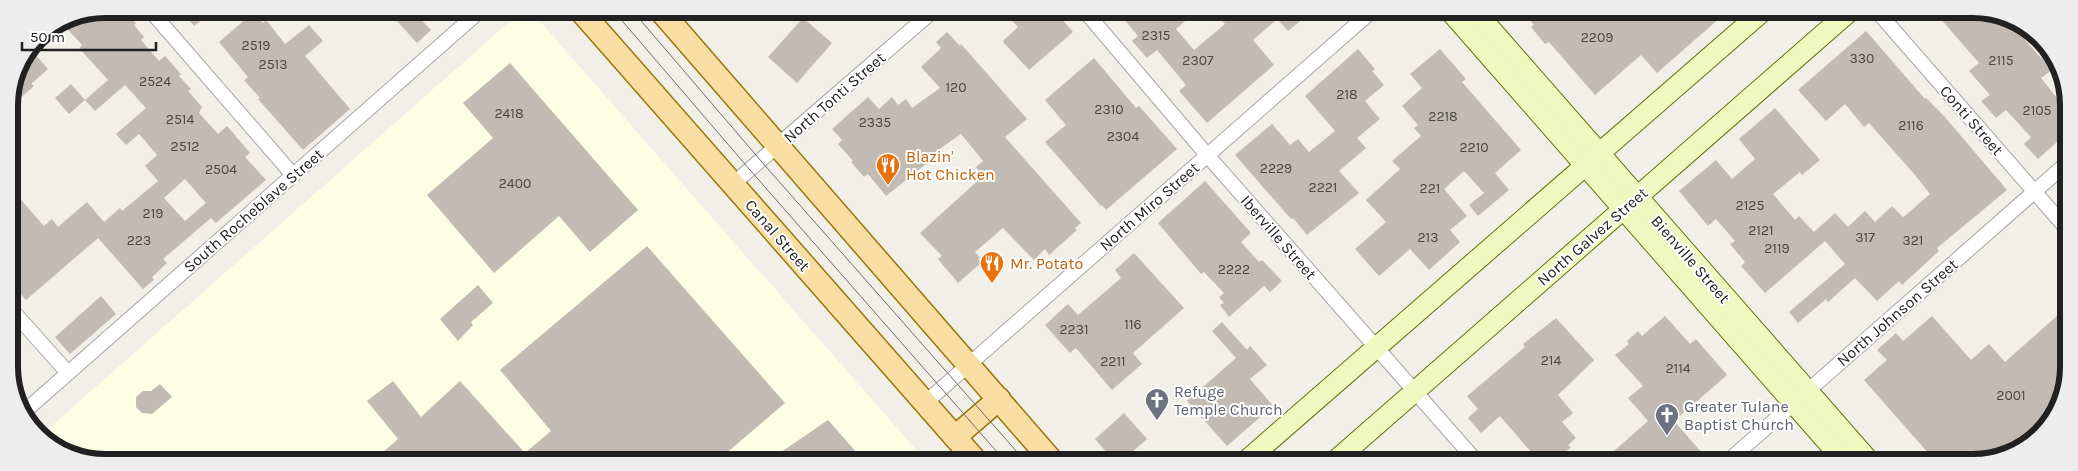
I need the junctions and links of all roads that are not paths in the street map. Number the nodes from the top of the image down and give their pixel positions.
1 (157, 18) edge
2 (472, 18) edge
3 (587, 18) edge
4 (667, 18) edge
5 (925, 18) edge
6 (1091, 18) edge
7 (1364, 18) edge
8 (1457, 18) edge
9 (1480, 18) edge
10 (1755, 18) edge
11 (1842, 18) edge
12 (1883, 18) edge
13 (778, 146) junction
14 (1207, 155) junction
15 (1593, 160) junction
16 (2060, 169) edge
17 (293, 175) junction
18 (733, 184) junction
19 (2035, 192) junction
20 (1630, 203) junction
21 (2060, 221) edge
22 (18, 317) edge
23 (1376, 348) junction
24 (970, 364) junction
25 (68, 373) junction
26 (1415, 391) junction
27 (1800, 397) junction
28 (999, 399) junction
29 (925, 403) junction
30 (28, 408) edge
31 (955, 437) junction
32 (1046, 453) edge
33 (1256, 453) edge
34 (1344, 453) edge
35 (1469, 453) edge
36 (1737, 453) edge
37 (1839, 453) edge
38 (1860, 453) edge
39 (969, 454) edge

1 - 17 street
2 - 17 street, South Rocheblave Street
3 - 18 main road, Canal Street
4 - 13 main road
5 - 13 street, North Tonti Street
6 - 14 street, Iberville Street
7 - 14 street, North Miro Street
8 - 15 street, Bienville Street
9 - 15 street, Bienville Street
10 - 15 street
11 - 20 street, North Galvez Street
12 - 19 street, Conti Street
13 - 18 street, North Tonti Street
13 - 24 main road
14 - 23 street, Iberville Street
14 - 24 street, North Miro Street
15 - 20 street, Bienville Street
15 - 23 street
16 - 19 street, North Johnson Street
17 - 25 street, South Rocheblave Street
18 - 29 main road, Canal Street
19 - 21 street, Conti Street
19 - 27 street, North Johnson Street
20 - 26 street, North Galvez Street
20 - 27 street, Bienville Street
22 - 25 street
23 - 26 street, Iberville Street
23 - 33 street
24 - 28 main road
24 - 29 street, North Miro Street
25 - 30 street, South Rocheblave Street
26 - 34 street, North Galvez Street
26 - 35 street, Iberville Street
27 - 36 street, North Johnson Street
27 - 37 street, Bienville Street
27 - 38 street, Bienville Street
28 - 31 main road
28 - 32 main road
29 - 31 main road, Canal Street
31 - 39 main road, Canal Street

